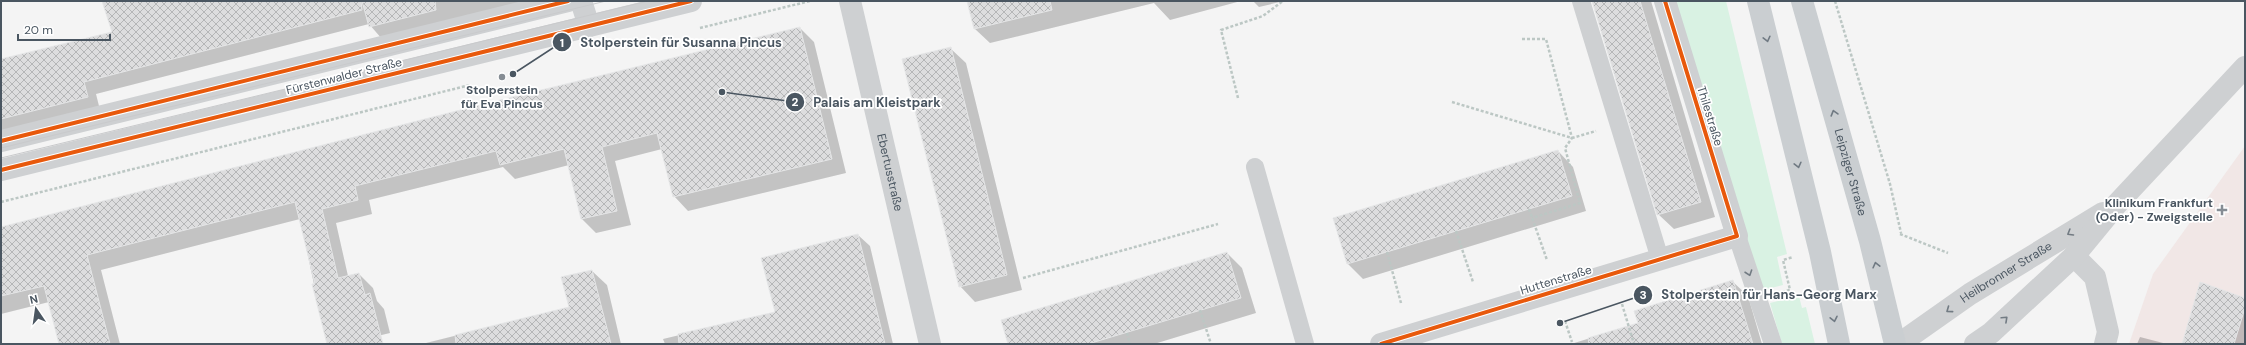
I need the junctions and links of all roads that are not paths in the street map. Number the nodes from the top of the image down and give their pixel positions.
1 (568, 1) edge
2 (581, 1) edge
3 (691, 1) edge
4 (850, 1) edge
5 (1581, 1) edge
6 (1665, 1) edge
7 (1758, 1) edge
8 (1802, 1) edge
9 (589, 26) junction
10 (2245, 67) edge
11 (1, 141) edge
12 (1255, 167) dead end
13 (1, 170) edge
14 (2116, 205) junction
15 (1737, 236) junction
16 (2074, 256) junction
17 (1660, 259) junction
18 (930, 344) edge
19 (1305, 344) edge
20 (1381, 344) edge
21 (1773, 344) edge
22 (1839, 344) edge
23 (1895, 344) edge
24 (1899, 344) edge
25 (1975, 344) edge
26 (2105, 344) edge

1 - 11 street, Fürstenwalder Straße
2 - 9 street
3 - 9 street, Fürstenwalder Straße
4 - 18 street, Ebertusstraße
5 - 17 lane
6 - 15 street, Thilestraße
7 -> 22 main road
23 -> 8 main road, Leipziger Straße
9 - 13 street, Fürstenwalder Straße
10 - 14 street, Heilbronner Straße
12 - 19 lane
14 - 16 street, Heilbronner Straße
14 -> 24 street, Heilbronner Straße
15 - 17 street, Huttenstraße
15 -> 21 lane, Thilestraße
25 -> 16 street, Heilbronner Straße
16 - 26 street
17 - 20 street, Huttenstraße

